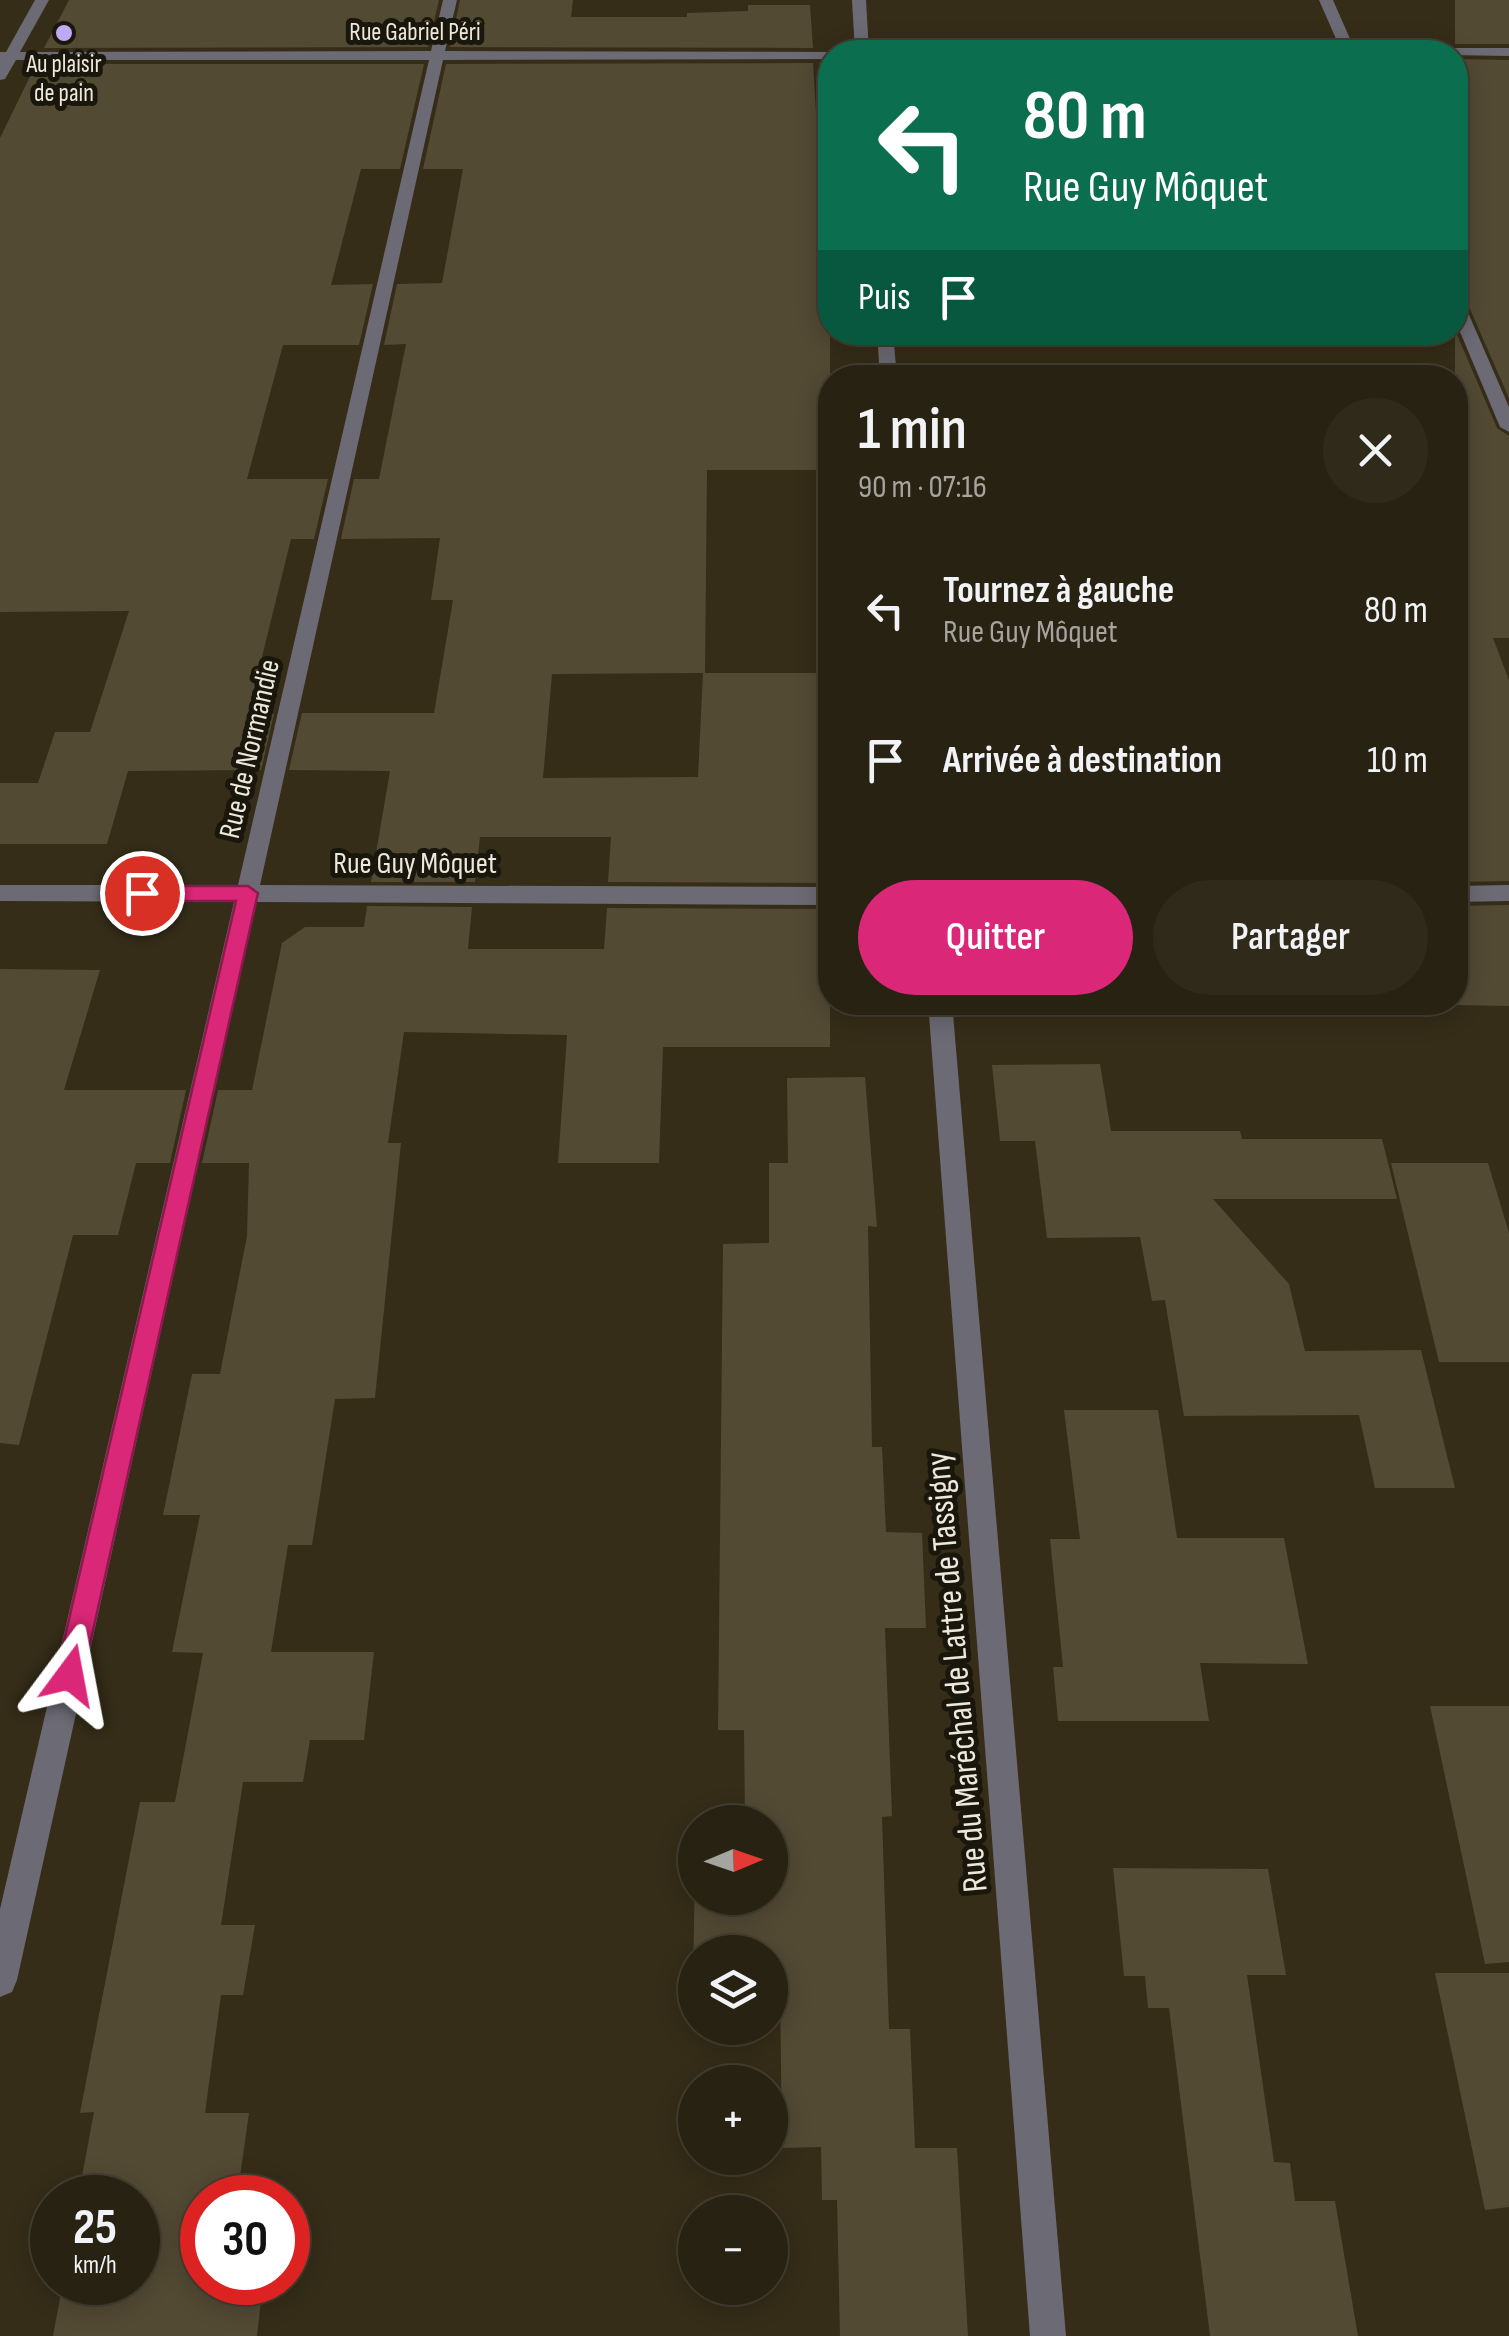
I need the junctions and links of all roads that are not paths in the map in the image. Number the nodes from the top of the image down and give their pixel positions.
1 (42, 0) edge
2 (450, 0) edge
3 (858, 0) edge
4 (1326, 0) edge
5 (861, 40) edge
6 (1343, 40) edge
7 (1468, 52) edge
8 (1509, 52) edge
9 (438, 54) junction
10 (818, 55) edge
11 (6, 56) edge
12 (0, 76) edge
13 (1468, 331) edge
14 (1509, 427) edge
15 (0, 893) edge
16 (248, 893) junction
17 (1509, 893) edge
18 (1468, 894) edge
19 (818, 896) edge
20 (941, 1015) edge
21 (0, 1980) edge
22 (1048, 2336) edge

1 - 11 street
2 - 9 street, Rue de Normandie
3 - 5 street
4 - 6 street
7 - 8 street
9 - 10 street, Rue Gabriel Péri
9 - 11 street, Rue Gabriel Péri
9 - 16 street, Rue de Normandie
11 - 12 street
13 - 14 street
15 - 16 street, Rue Guy Môquet
16 - 19 street, Rue Guy Môquet
16 - 21 street, Rue de Normandie
17 - 18 street
20 - 22 street, Rue du Maréchal de Lattre de Tassigny

